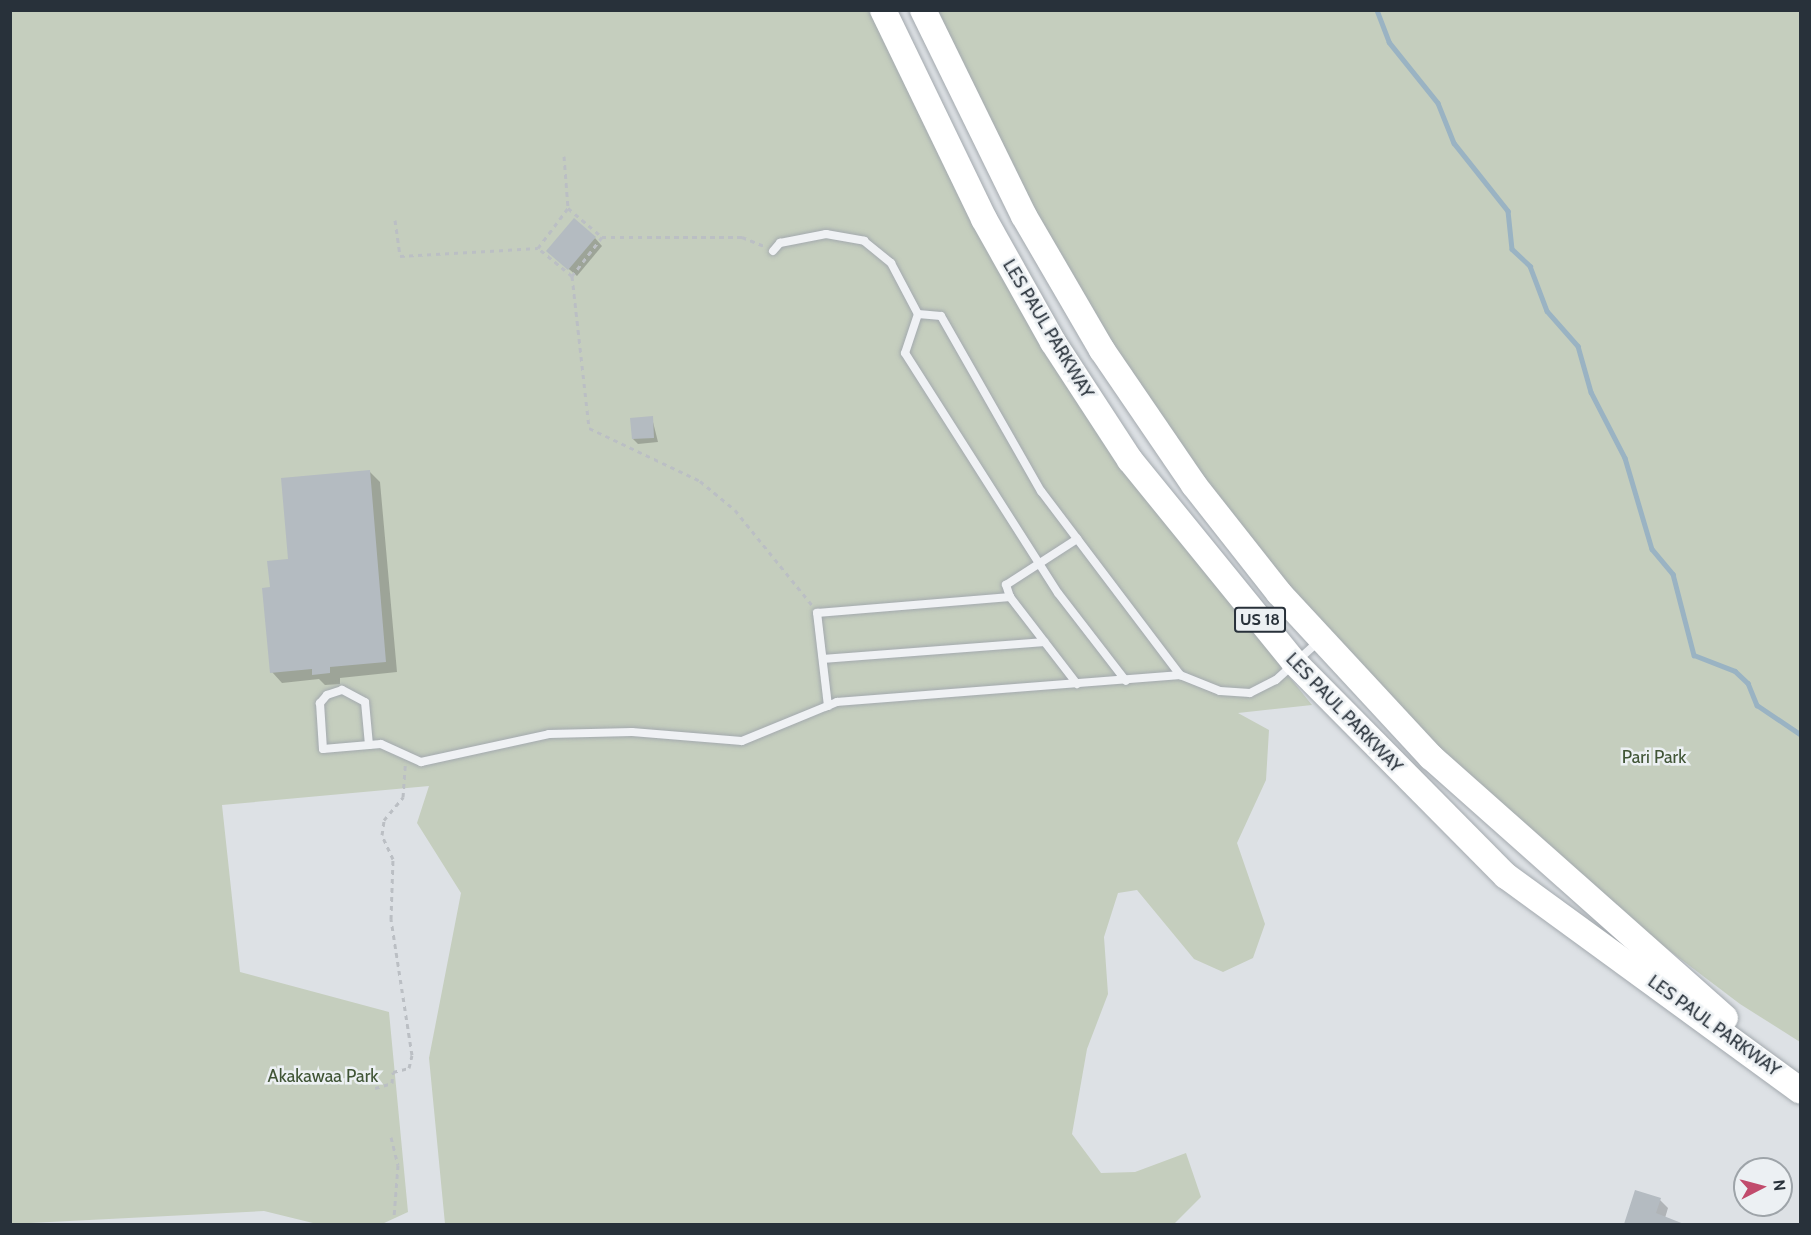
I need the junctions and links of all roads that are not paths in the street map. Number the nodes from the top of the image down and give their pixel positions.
1 (883, 10) edge
2 (923, 10) edge
3 (773, 250) road end
4 (918, 314) junction
5 (1077, 539) junction
6 (1039, 564) junction
7 (1010, 597) junction
8 (1320, 640) junction
9 (1044, 642) junction
10 (823, 659) junction
11 (1294, 662) junction
12 (1180, 675) junction
13 (1126, 681) junction
14 (1077, 684) junction
15 (828, 706) junction
16 (369, 745) junction
17 (1800, 1089) edge

1 - 11 main road, LES PAUL PARKWAY / US 18
2 - 8 main road, LES PAUL PARKWAY / US 18
3 - 4 lane
4 - 5 lane
4 - 6 lane
5 - 6 lane
5 - 12 lane
6 - 7 lane
6 - 13 lane
7 - 9 lane
7 - 10 lane
8 - 11 lane
8 - 17 main road, LES PAUL PARKWAY / US 18
9 - 10 lane
9 - 14 lane
10 - 15 lane
11 - 12 lane
11 - 17 main road, LES PAUL PARKWAY / US 18
12 - 13 lane
13 - 14 lane
14 - 15 lane
15 - 16 lane
16 - 16 lane

